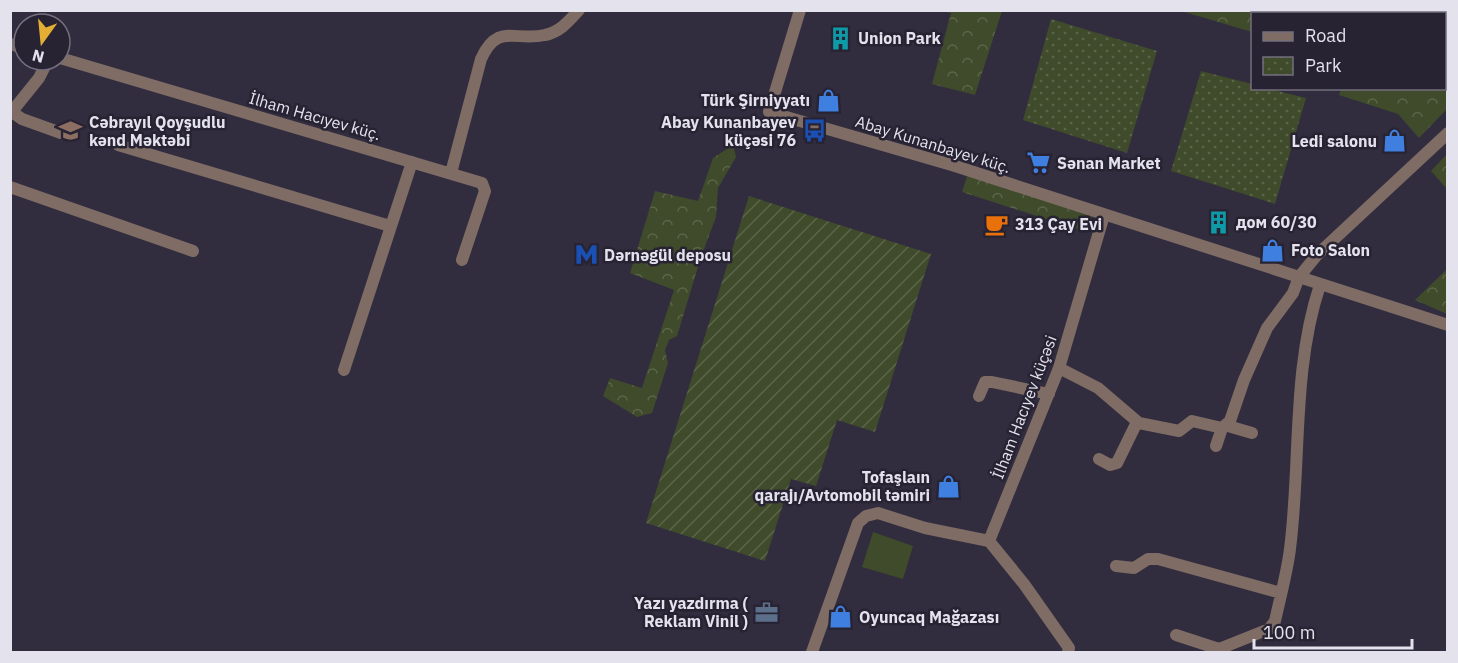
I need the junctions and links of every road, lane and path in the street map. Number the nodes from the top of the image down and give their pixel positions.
1 (579, 10) edge
2 (800, 10) edge
3 (72, 62) edge
4 (42, 72) edge
5 (11, 113) edge
6 (61, 133) dead end
7 (1448, 134) edge
8 (118, 145) dead end
9 (412, 162) junction
10 (451, 173) junction
11 (10, 187) edge
12 (1104, 215) junction
13 (390, 226) junction
14 (193, 251) dead end
15 (462, 260) dead end
16 (1299, 277) junction
17 (1320, 285) junction
18 (1448, 325) edge
19 (1059, 368) junction
20 (344, 370) dead end
21 (1049, 394) junction
22 (979, 396) dead end
23 (1137, 422) junction
24 (1225, 427) junction
25 (1252, 433) dead end
26 (1216, 446) dead end
27 (1099, 459) dead end
28 (989, 541) junction
29 (1116, 566) dead end
30 (1281, 593) junction
31 (1176, 635) dead end
32 (812, 652) edge
33 (1068, 652) edge

1 - 10 street
2 - 12 street, Abay Kunanbayev küç.
3 - 9 street, İlham Hacıyev küç.
4 - 5 street
5 - 6 street
7 - 16 street
8 - 13 street
9 - 10 street, İlham Hacıyev küç.
9 - 13 street
10 - 15 street, İlham Hacıyev küç.
11 - 14 street
12 - 16 street, Abay Kunanbayev küç.
12 - 19 street, İlham Hacıyev küçəsi
13 - 20 street
16 - 17 street, Abay Kunanbayev küç.
16 - 24 street
17 - 18 street, Abay Kunanbayev küç.
17 - 30 street
19 - 21 street, İlham Hacıyev küçəsi
19 - 23 street
21 - 22 street
21 - 28 street, İlham Hacıyev küçəsi
23 - 24 street
23 - 27 street
24 - 25 street
24 - 26 street
28 - 32 street
28 - 33 street
29 - 30 street
30 - 31 street

